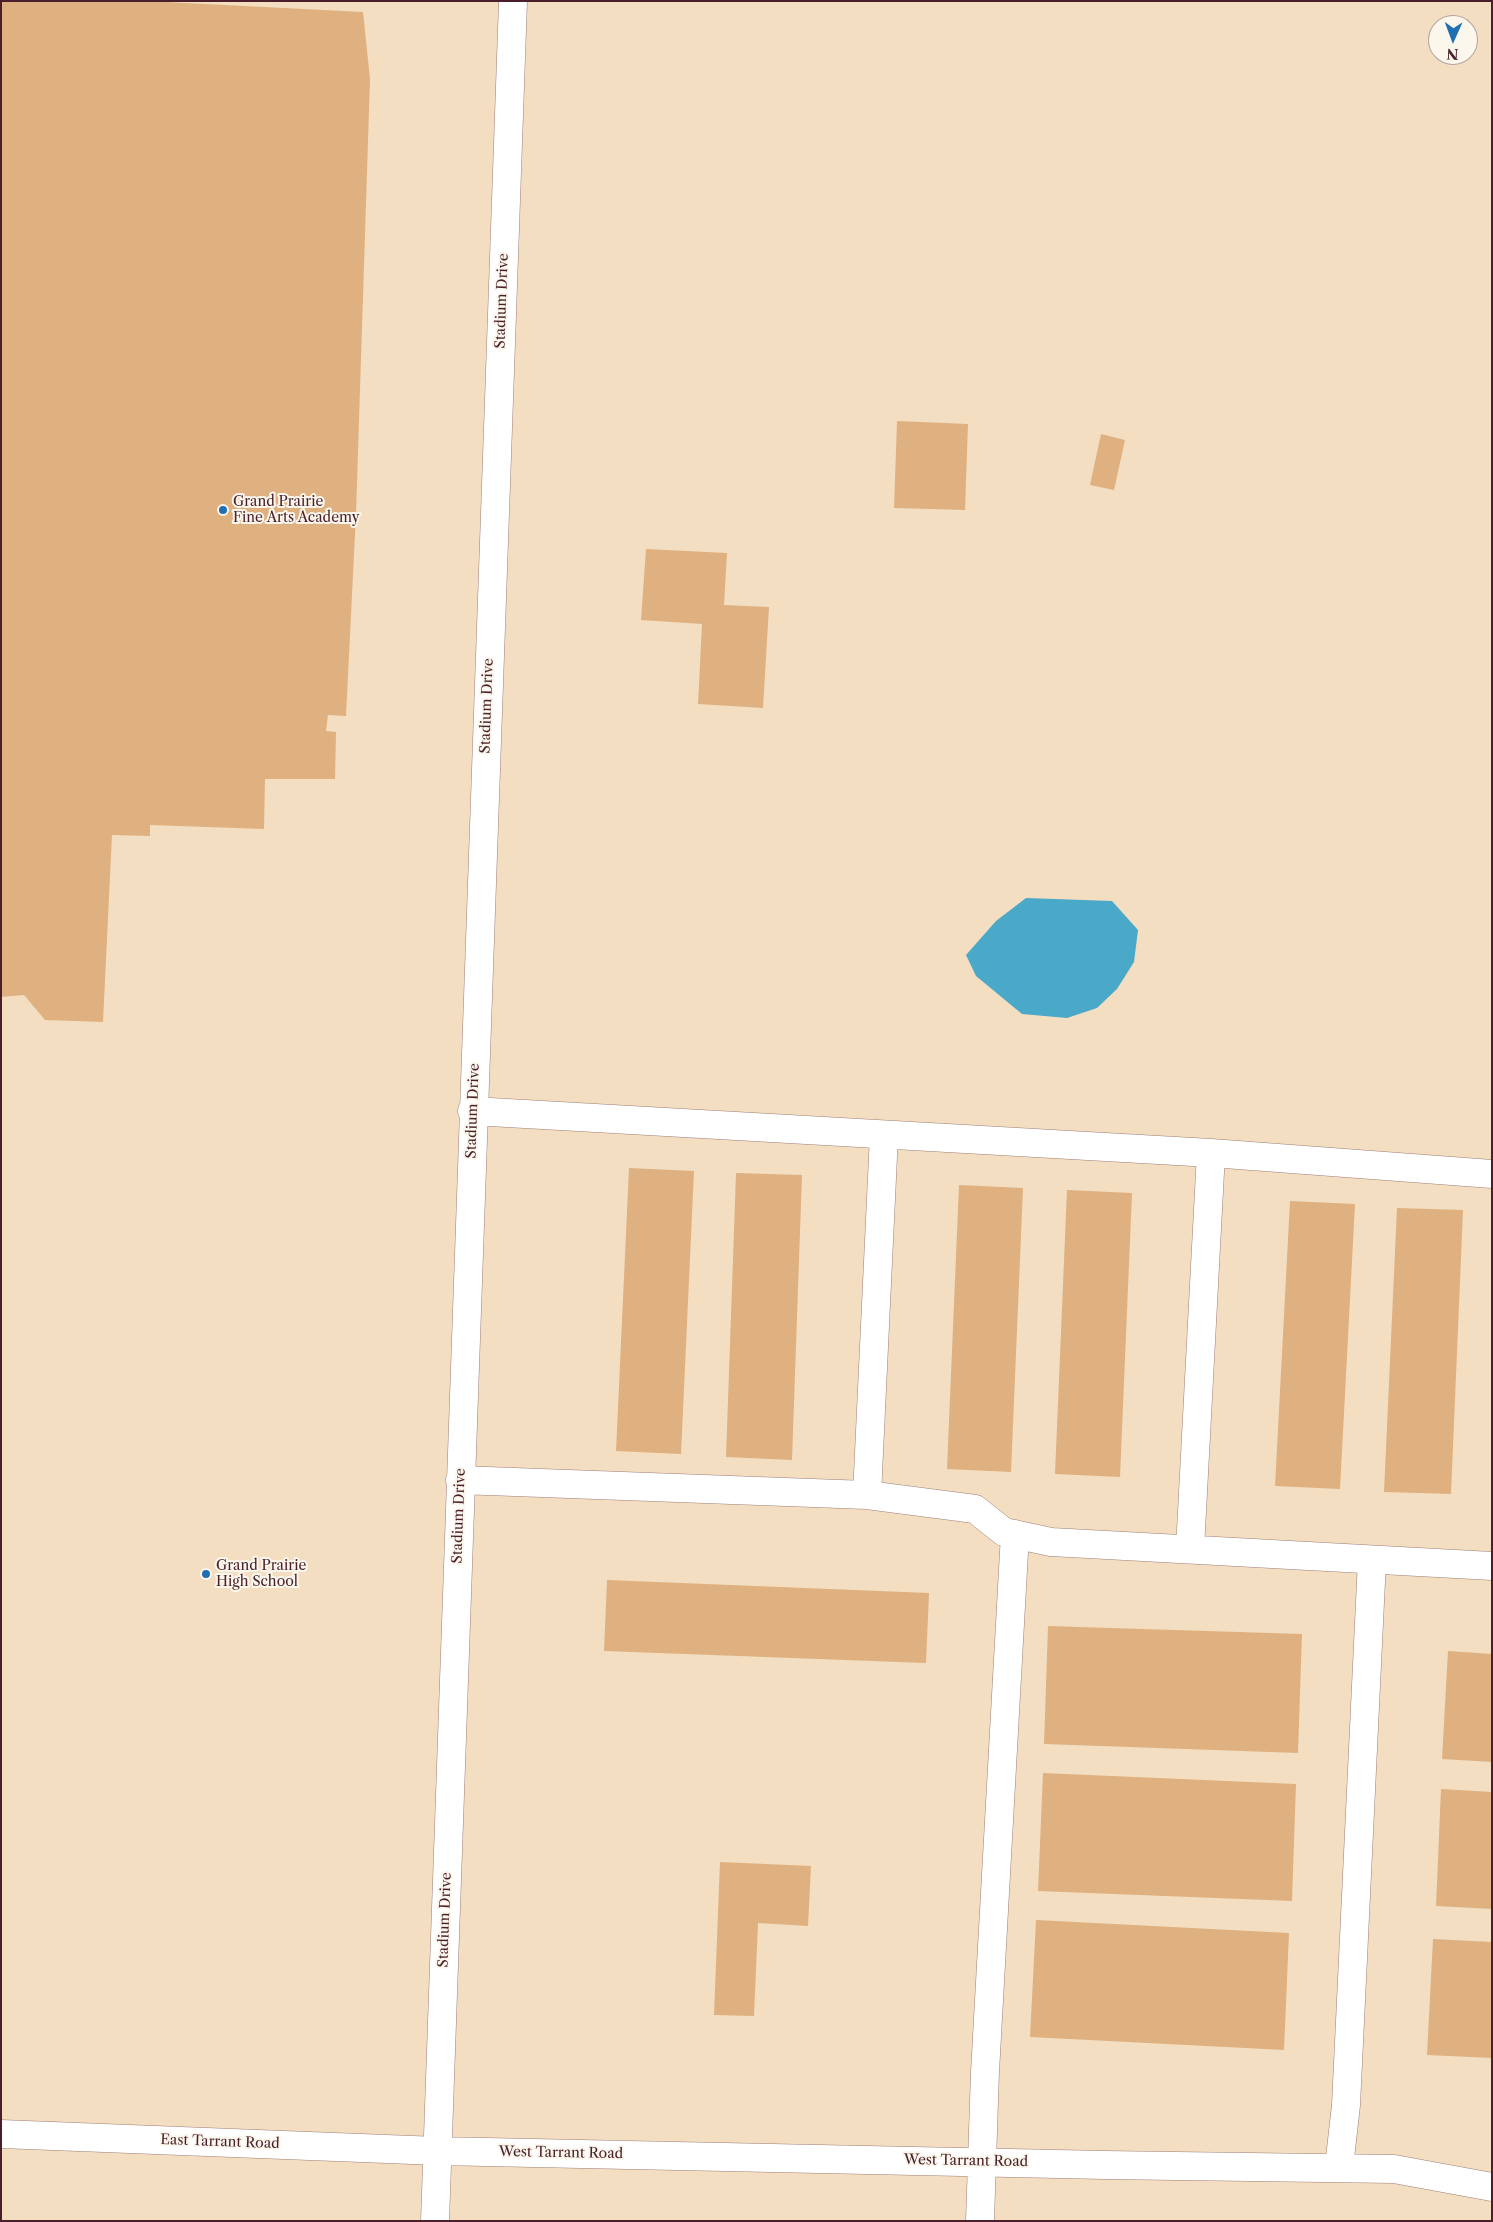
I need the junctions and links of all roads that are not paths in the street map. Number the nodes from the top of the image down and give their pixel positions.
1 (513, 1) edge
2 (472, 1111) junction
3 (884, 1135) junction
4 (1211, 1153) junction
5 (1492, 1174) edge
6 (460, 1480) junction
7 (867, 1495) junction
8 (1015, 1534) junction
9 (1190, 1549) junction
10 (1372, 1560) junction
11 (1492, 1566) edge
12 (1, 2134) edge
13 (438, 2151) junction
14 (981, 2161) junction
15 (1339, 2167) junction
16 (1492, 2187) edge
17 (435, 2221) edge
18 (980, 2221) edge

1 - 2 street, Stadium Drive
2 - 3 street
2 - 6 street, Stadium Drive
3 - 4 street
3 - 7 street
4 - 5 street
4 - 9 street
6 - 7 street
6 - 13 street, Stadium Drive
7 - 8 street
8 - 9 street
8 - 14 street
9 - 10 street
10 - 11 street
10 - 15 street
12 - 13 street, East Tarrant Road
13 - 14 street, West Tarrant Road
13 - 17 street, Stadium Drive
14 - 15 street, West Tarrant Road
14 - 18 street
15 - 16 street, West Tarrant Road

